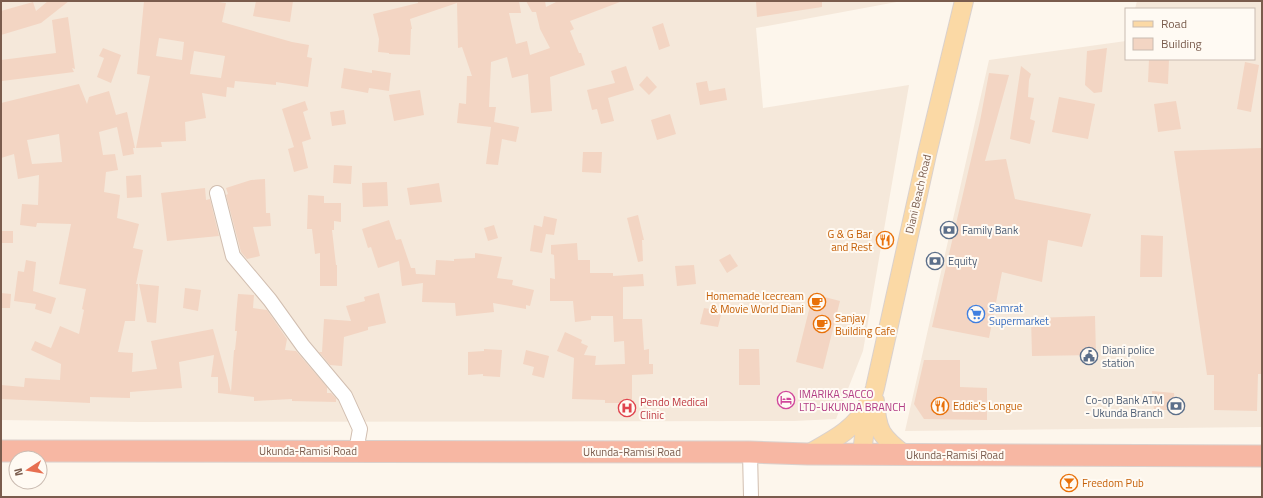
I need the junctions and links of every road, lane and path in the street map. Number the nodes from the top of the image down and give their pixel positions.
1 (964, 1) edge
2 (217, 193) dead end
3 (875, 388) junction
4 (1, 451) edge
5 (356, 451) junction
6 (750, 452) junction
7 (808, 454) junction
8 (862, 454) junction
9 (904, 454) junction
10 (1262, 456) edge
11 (751, 497) edge

1 - 3 main road, Diani Beach Road
2 - 5 street
3 - 7 main road
3 - 8 main road
3 - 9 main road
4 - 5 highway, Ukunda-Ramisi Road
5 - 6 highway, Ukunda-Ramisi Road
6 - 7 highway, Ukunda-Ramisi Road
6 - 11 street
7 - 8 highway, Ukunda-Ramisi Road
8 - 9 highway, Ukunda-Ramisi Road
9 - 10 highway, Ukunda-Ramisi Road

